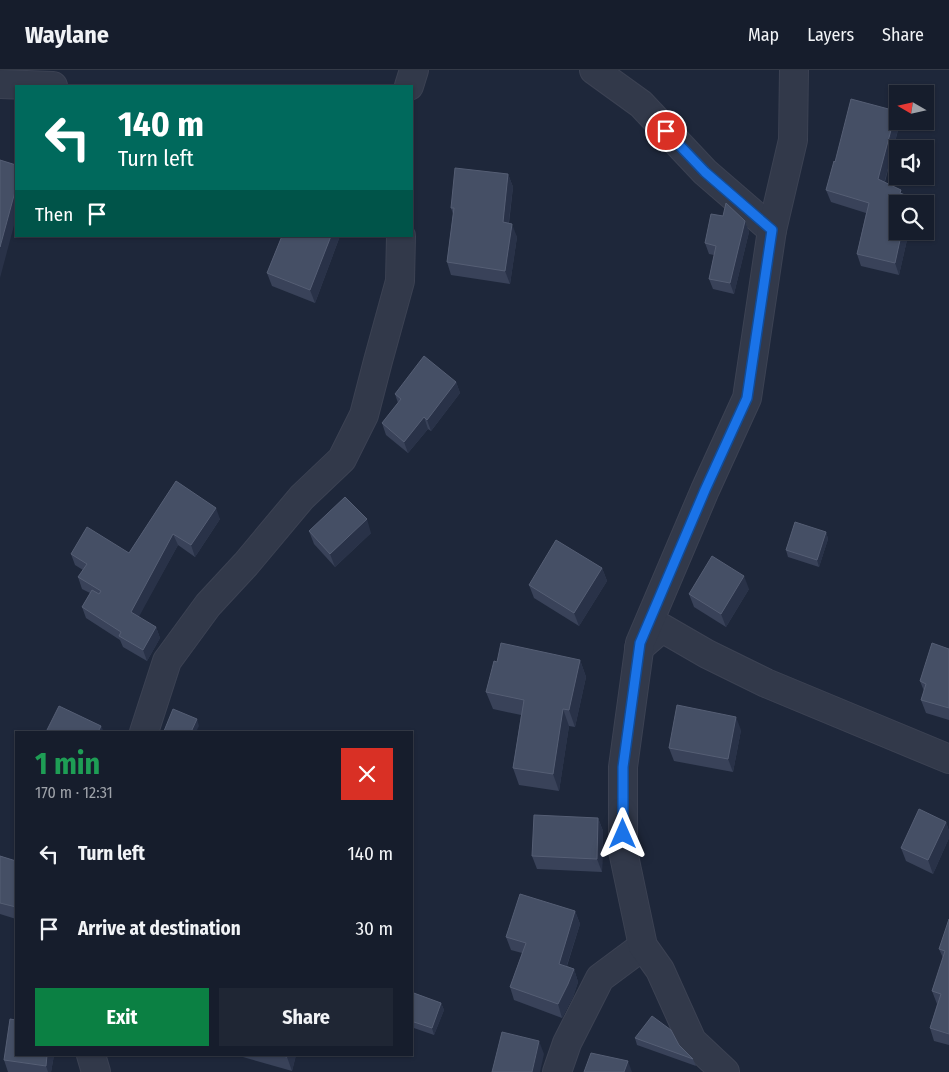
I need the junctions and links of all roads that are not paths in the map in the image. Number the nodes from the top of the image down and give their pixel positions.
1 (414, 70) edge
2 (594, 70) edge
3 (794, 70) edge
4 (0, 84) edge
5 (26, 85) edge
6 (409, 85) edge
7 (772, 230) junction
8 (401, 237) edge
9 (639, 648) junction
10 (144, 731) edge
11 (949, 759) edge
12 (643, 946) junction
13 (91, 1056) edge
14 (96, 1072) edge
15 (557, 1072) edge
16 (725, 1072) edge

1 - 6 street
2 - 7 street
3 - 7 street
4 - 5 street
7 - 9 street
8 - 10 street
9 - 11 street
9 - 12 street
12 - 15 street
12 - 16 street
13 - 14 street

